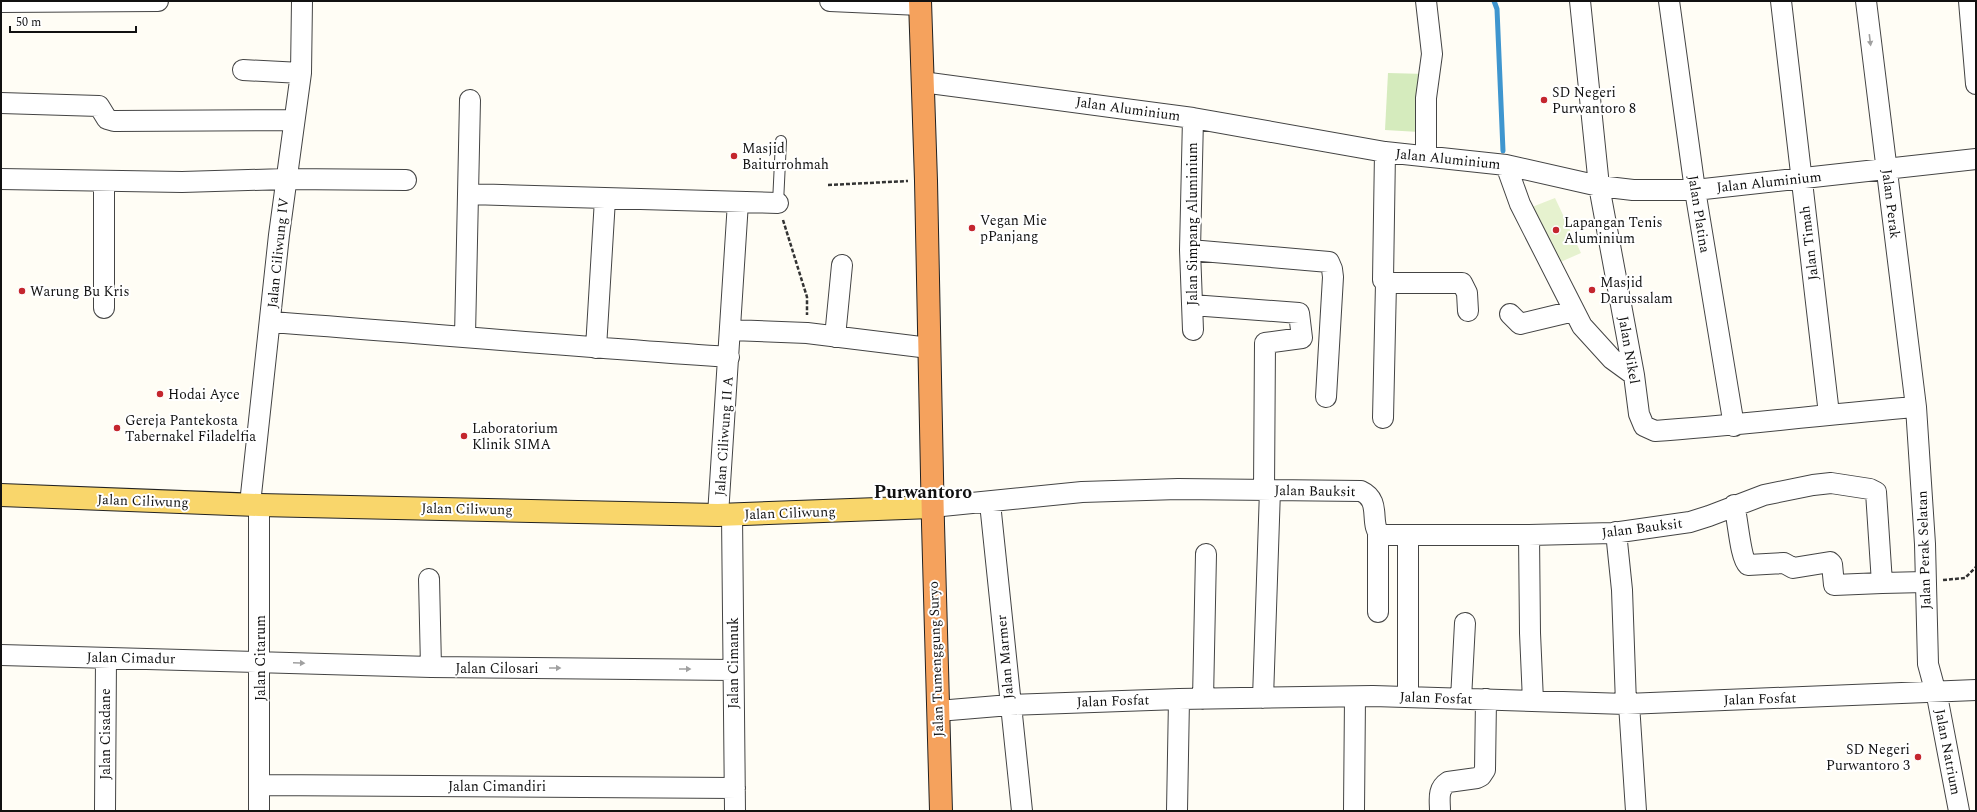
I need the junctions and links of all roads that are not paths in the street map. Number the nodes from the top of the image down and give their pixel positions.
1 (158, 1) edge
2 (302, 1) edge
3 (830, 1) edge
4 (1426, 1) edge
5 (1580, 1) edge
6 (1669, 1) edge
7 (1782, 1) edge
8 (1866, 1) edge
9 (1969, 1) edge
10 (1, 2) edge
11 (920, 3) edge
12 (243, 70) dead end
13 (301, 73) junction
14 (922, 82) junction
15 (1976, 84) edge
16 (470, 100) dead end
17 (1, 103) edge
18 (1193, 118) junction
19 (294, 120) junction
20 (781, 141) dead end
21 (1385, 152) junction
22 (1426, 156) junction
23 (1976, 159) edge
24 (1506, 165) junction
25 (1886, 169) junction
26 (1802, 178) junction
27 (1, 179) edge
28 (286, 179) junction
29 (406, 180) dead end
30 (104, 182) junction
31 (1599, 186) junction
32 (1695, 190) junction
33 (469, 194) junction
34 (606, 199) junction
35 (738, 202) junction
36 (778, 203) joint
37 (1190, 250) junction
38 (842, 265) dead end
39 (1386, 283) junction
40 (1192, 305) junction
41 (104, 308) dead end
42 (1574, 311) junction
43 (1468, 312) dead end
44 (1510, 314) dead end
45 (270, 322) junction
46 (731, 330) junction
47 (1193, 330) dead end
48 (465, 336) junction
49 (835, 337) junction
50 (596, 348) junction
51 (929, 348) junction
52 (729, 356) junction
53 (1634, 375) junction
54 (1326, 397) dead end
55 (1916, 407) junction
56 (1830, 414) junction
57 (1383, 418) dead end
58 (1734, 426) junction
59 (1267, 490) junction
60 (1, 495) edge
61 (990, 502) junction
62 (254, 504) junction
63 (1734, 506) junction
64 (932, 507) junction
65 (725, 515) junction
66 (1616, 532) junction
67 (1378, 533) junction
68 (1529, 535) junction
69 (1408, 536) junction
70 (1206, 554) dead end
71 (429, 579) dead end
72 (1925, 582) junction
73 (1882, 583) junction
74 (1378, 612) dead end
75 (1465, 623) dead end
76 (1, 655) edge
77 (106, 658) junction
78 (260, 662) junction
79 (431, 667) junction
80 (733, 670) junction
81 (1976, 690) edge
82 (1935, 693) junction
83 (1355, 697) junction
84 (1408, 697) junction
85 (1263, 698) junction
86 (1179, 699) junction
87 (1202, 699) junction
88 (1461, 699) junction
89 (1486, 699) junction
90 (1533, 701) junction
91 (1628, 704) junction
92 (1010, 705) junction
93 (938, 711) junction
94 (259, 785) junction
95 (735, 788) junction
96 (105, 811) edge
97 (259, 811) edge
98 (735, 811) edge
99 (941, 811) edge
100 (1022, 811) edge
101 (1177, 811) edge
102 (1354, 811) edge
103 (1440, 811) edge
104 (1636, 811) edge
105 (1959, 811) edge

1 - 10 street
2 - 13 street, Jalan Ciliwung IV
3 - 11 street
4 - 22 street
5 - 31 street, Jalan Nikel
6 - 32 street, Jalan Platina
7 - 26 street, Jalan Timah
8 -> 25 street, Jalan Perak
9 - 15 street
11 - 14 highway, Jalan Tumenggung Suryo
12 - 13 street
13 - 19 street, Jalan Ciliwung IV
14 - 18 street, Jalan Aluminium
14 - 51 highway, Jalan Tumenggung Suryo
16 - 33 street
17 - 19 street
18 - 21 street, Jalan Aluminium
18 - 37 street, Jalan Simpang Aluminium
19 - 28 street, Jalan Ciliwung IV
20 - 36 lane
21 - 22 street, Jalan Aluminium
21 - 39 street
22 - 24 street, Jalan Aluminium
23 - 25 street, Jalan Aluminium
24 - 31 street, Jalan Aluminium
24 - 42 street
25 - 26 street, Jalan Aluminium
25 - 55 street, Jalan Perak
26 - 32 street, Jalan Aluminium
26 - 56 street, Jalan Timah
27 - 30 street
28 - 29 street
28 - 30 street
28 - 45 street, Jalan Ciliwung IV
30 - 41 street
31 - 32 street, Jalan Aluminium
31 - 53 street, Jalan Nikel
32 - 58 street, Jalan Platina
33 - 34 street
33 - 48 street
34 - 35 street
34 - 50 street
35 - 36 street
35 - 46 street, Jalan Ciliwung II A
37 - 40 street, Jalan Simpang Aluminium
37 - 54 street
38 - 49 street
39 - 43 street
39 - 57 street
40 - 47 street, Jalan Simpang Aluminium
40 - 59 street
42 - 44 street
42 - 53 street
45 - 48 street
45 - 62 street, Jalan Ciliwung IV
46 - 49 street
46 - 52 street, Jalan Ciliwung II A
48 - 50 street
49 - 51 street
50 - 52 street
51 - 64 highway, Jalan Tumenggung Suryo
52 - 65 street, Jalan Ciliwung II A
53 - 58 street, Jalan Nikel
55 - 56 street, Jalan Nikel
55 - 72 street, Jalan Perak Selatan
56 - 58 street, Jalan Nikel
59 - 61 street, Jalan Bauksit
59 - 67 street, Jalan Bauksit
59 - 85 street
60 - 62 main road, Jalan Ciliwung
61 - 64 street, Jalan Bauksit
61 - 92 street, Jalan Marmer
62 - 65 main road, Jalan Ciliwung
62 - 78 street, Jalan Citarum
63 - 66 street, Jalan Bauksit
63 - 73 street
63 - 73 street, Jalan Bauksit
64 - 65 main road, Jalan Ciliwung
64 - 93 highway, Jalan Tumenggung Suryo
65 - 80 street, Jalan Cimanuk
66 - 68 street, Jalan Bauksit
66 - 91 street
67 - 69 street, Jalan Bauksit
67 - 74 street
68 - 69 street, Jalan Bauksit
68 - 90 street
69 - 84 street
70 - 87 street
71 - 79 street
72 - 73 street
72 - 82 street, Jalan Perak Selatan
75 - 88 street
76 - 77 street, Jalan Cimadur
77 - 78 street, Jalan Cimadur
77 - 96 street, Jalan Cisadane
78 -> 79 street, Jalan Cilosari
78 - 94 street, Jalan Citarum
79 -> 80 street, Jalan Cilosari
80 - 95 street, Jalan Cimanuk
81 - 82 street, Jalan Fosfat
82 - 91 street, Jalan Fosfat
82 - 105 street, Jalan Natrium
83 - 84 street, Jalan Fosfat
83 - 85 street, Jalan Fosfat
83 - 102 street
84 - 88 street, Jalan Fosfat
85 - 87 street, Jalan Fosfat
86 - 87 street, Jalan Fosfat
86 - 92 street, Jalan Fosfat
86 - 101 street
88 - 89 street, Jalan Fosfat
89 - 90 street, Jalan Fosfat
89 - 103 street
90 - 91 street, Jalan Fosfat
91 - 104 street
92 - 93 street, Jalan Fosfat
92 - 100 street, Jalan Marmer
93 - 99 highway, Jalan Tumenggung Suryo
94 - 95 street, Jalan Cimandiri
94 - 97 street, Jalan Citarum
95 - 98 street, Jalan Cimanuk

